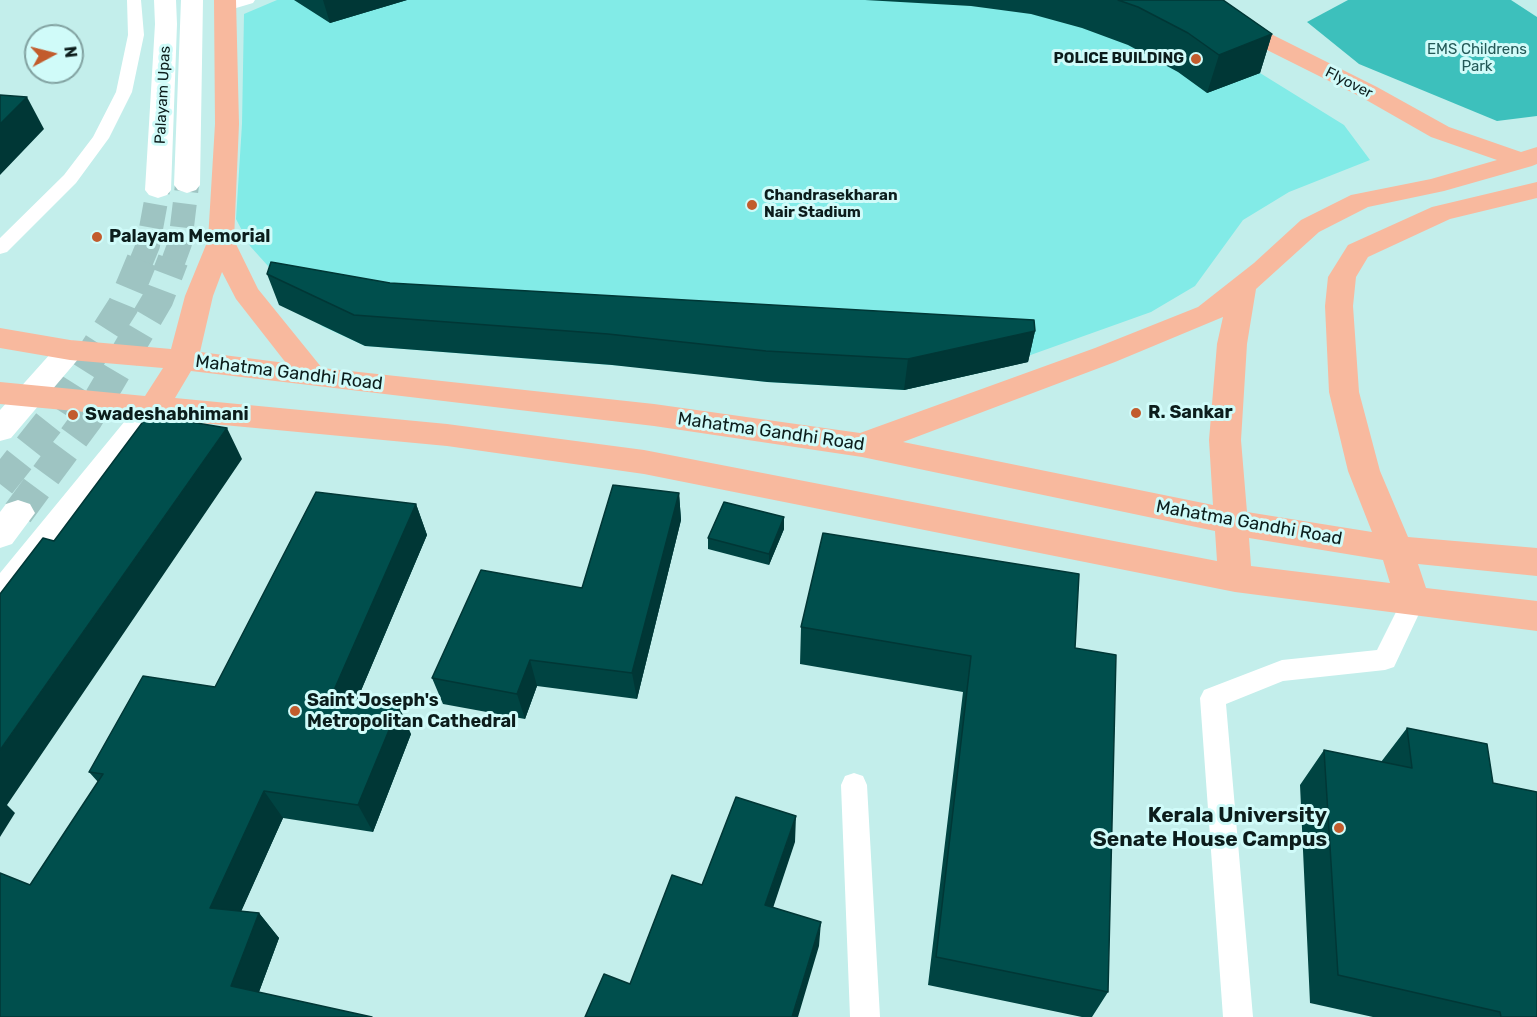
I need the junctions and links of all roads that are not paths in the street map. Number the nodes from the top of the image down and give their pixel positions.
1 (134, 0) edge
2 (165, 0) edge
3 (192, 0) edge
4 (1177, 0) edge
5 (233, 2) edge
6 (1530, 157) edge
7 (187, 185) tunnel mouth
8 (158, 190) tunnel mouth
9 (1537, 190) edge
10 (220, 240) junction
11 (0, 248) edge
12 (1243, 286) junction
13 (0, 338) edge
14 (70, 350) junction
15 (183, 360) junction
16 (313, 377) junction
17 (15, 395) edge
18 (154, 407) junction
19 (0, 430) edge
20 (862, 445) junction
21 (1232, 522) junction
22 (1396, 549) junction
23 (1537, 562) edge
24 (1235, 578) junction
25 (0, 598) edge
26 (1413, 601) junction
27 (1537, 616) edge
28 (854, 784) dead end
29 (865, 1017) edge
30 (1238, 1017) edge

1 - 11 lane
2 - 8 main road, Palayam Upas
3 - 7 main road, Palayam Upas
4 - 6 main road, Flyover
5 - 10 main road
6 - 12 main road
9 - 22 main road
10 - 15 main road
10 - 16 main road
12 - 20 main road
12 - 21 main road
13 - 14 main road, Mahatma Gandhi Road
14 - 15 main road, Mahatma Gandhi Road
14 - 17 main road
15 - 16 main road, Mahatma Gandhi Road
15 - 18 main road
16 - 20 main road, Mahatma Gandhi Road
17 - 18 main road
17 - 19 main road
18 - 24 main road
18 - 25 main road
20 - 21 main road, Mahatma Gandhi Road
21 - 22 main road, Mahatma Gandhi Road
21 - 24 main road
22 - 23 main road, Mahatma Gandhi Road
22 - 26 main road
24 - 26 main road
26 - 27 main road
26 - 30 lane
28 - 29 lane

